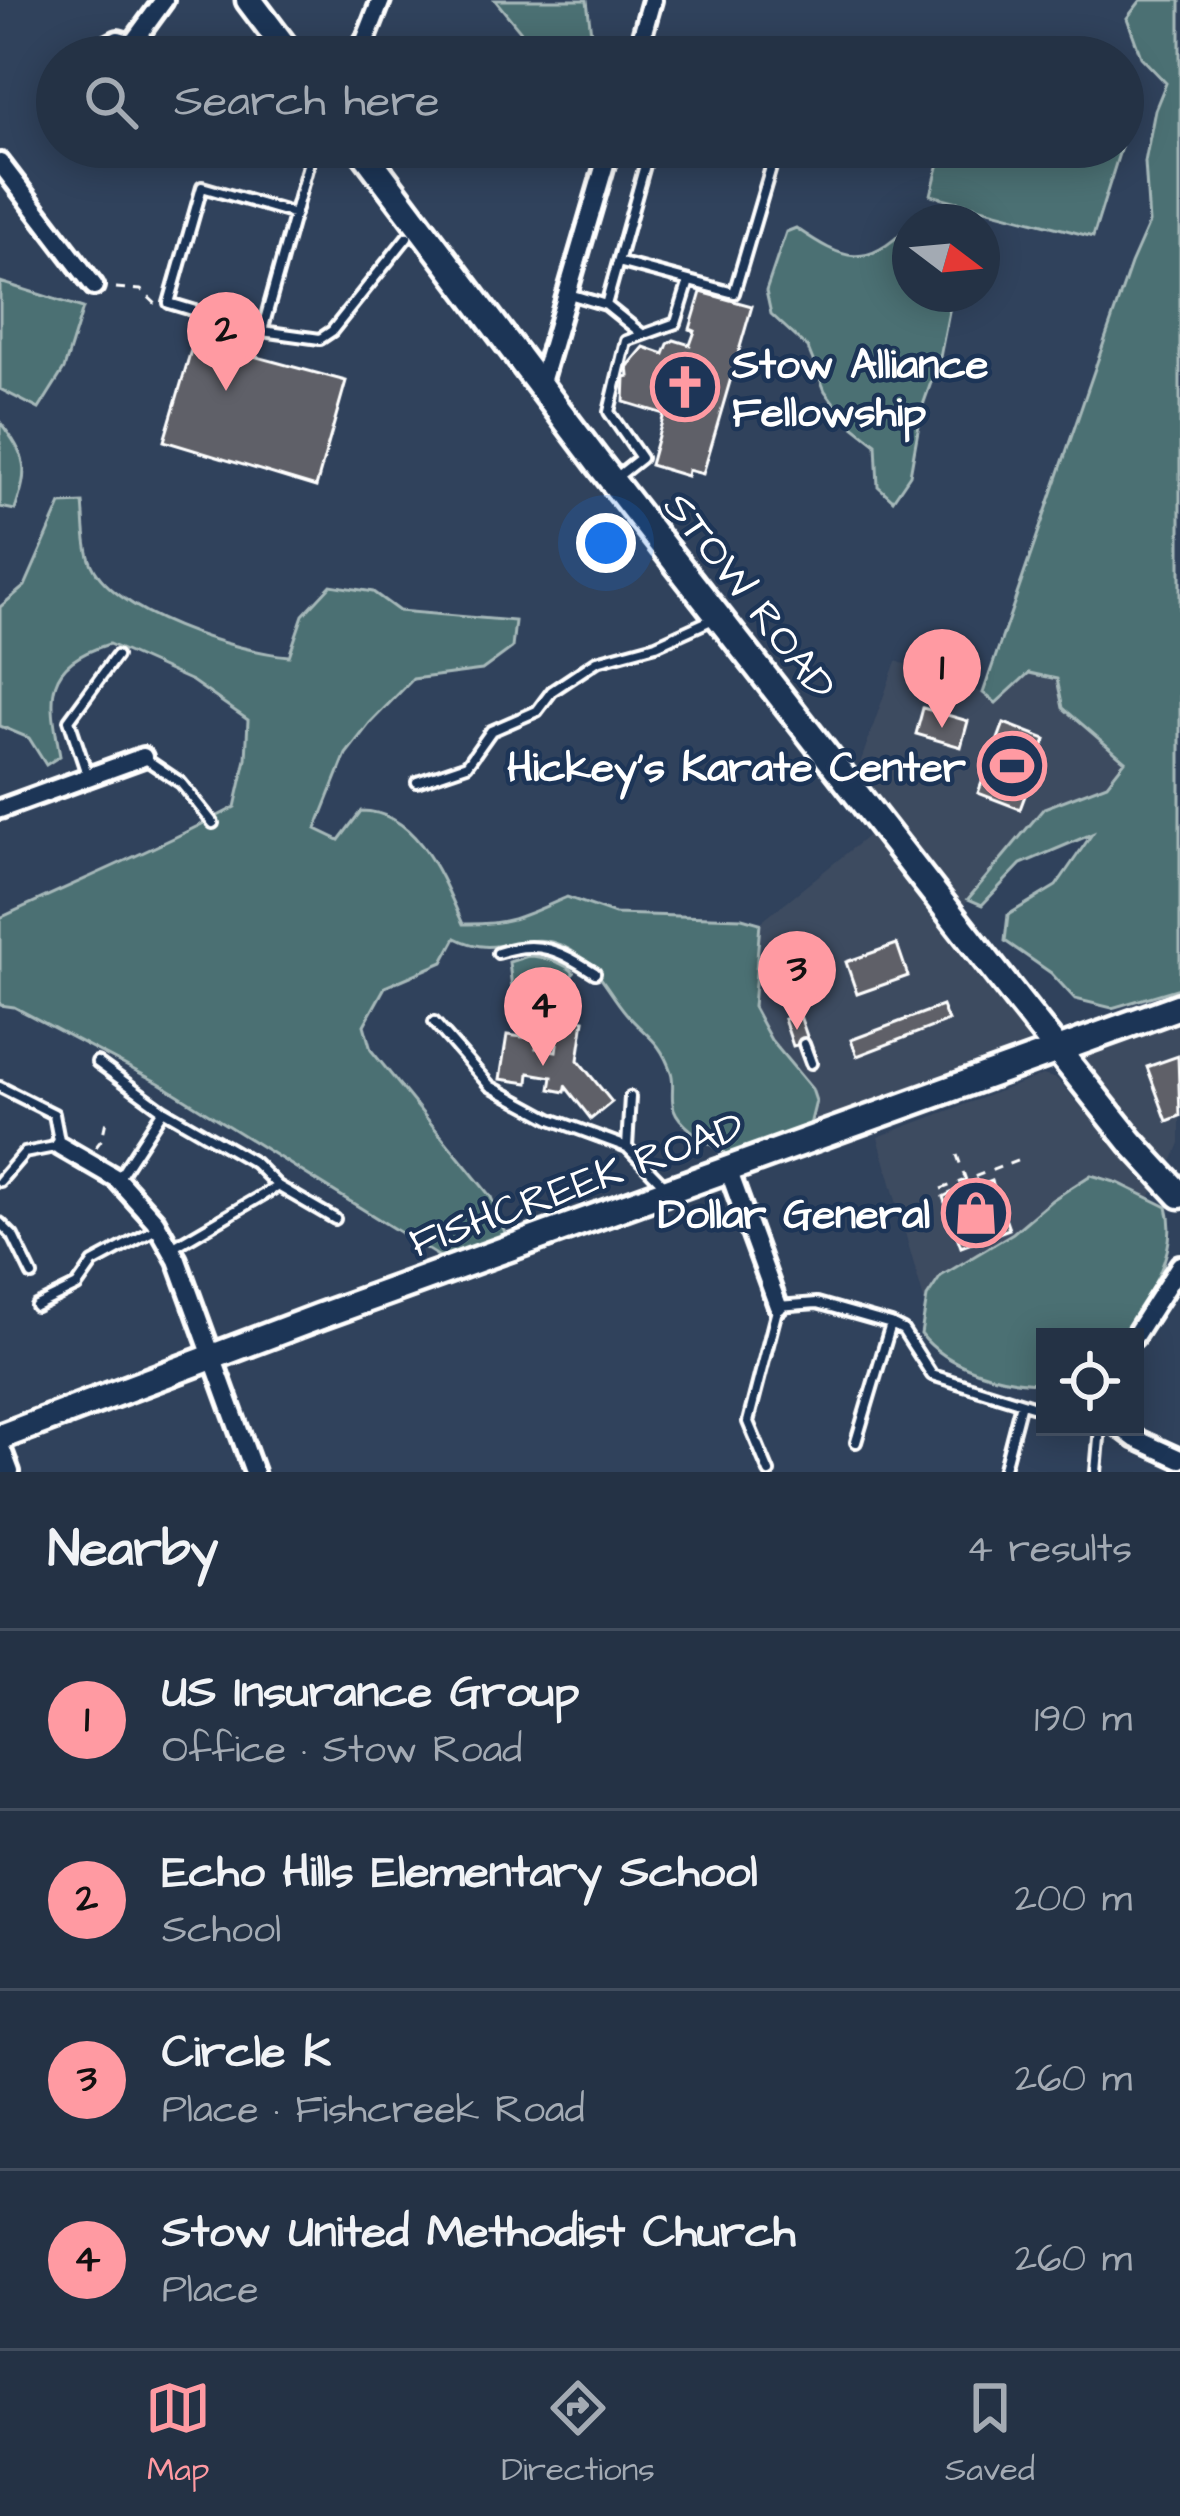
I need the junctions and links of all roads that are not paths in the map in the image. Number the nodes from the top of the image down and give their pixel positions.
1 (164, 0) edge
2 (249, 0) edge
3 (380, 0) edge
4 (652, 0) edge
5 (143, 36) edge
6 (276, 36) edge
7 (367, 36) edge
8 (642, 36) edge
9 (0, 163) edge
10 (307, 168) edge
11 (376, 168) edge
12 (604, 168) edge
13 (644, 168) edge
14 (771, 168) edge
15 (295, 214) junction
16 (407, 237) dead end
17 (618, 262) junction
18 (688, 281) junction
19 (94, 286) dead end
20 (568, 294) junction
21 (606, 305) junction
22 (262, 331) junction
23 (643, 335) junction
24 (540, 386) junction
25 (612, 481) junction
26 (718, 617) junction
27 (116, 656) dead end
28 (143, 757) joint
29 (88, 778) junction
30 (417, 782) dead end
31 (0, 808) edge
32 (213, 823) dead end
33 (498, 953) dead end
34 (782, 970) dead end
35 (595, 973) dead end
36 (1180, 1006) edge
37 (793, 1016) dead end
38 (434, 1022) dead end
39 (804, 1044) dead end
40 (1059, 1052) junction
41 (97, 1062) dead end
42 (811, 1063) dead end
43 (0, 1087) edge
44 (630, 1097) dead end
45 (163, 1110) junction
46 (628, 1132) junction
47 (614, 1142) junction
48 (60, 1145) junction
49 (627, 1147) junction
50 (728, 1169) junction
51 (118, 1180) junction
52 (0, 1181) edge
53 (278, 1186) junction
54 (669, 1192) junction
55 (1180, 1195) edge
56 (335, 1219) dead end
57 (0, 1223) edge
58 (159, 1227) junction
59 (171, 1249) junction
60 (1180, 1265) edge
61 (32, 1275) dead end
62 (36, 1306) dead end
63 (778, 1306) junction
64 (891, 1324) junction
65 (1140, 1328) edge
66 (212, 1358) junction
67 (1022, 1403) junction
68 (1036, 1407) edge
69 (1099, 1436) edge
70 (1137, 1436) edge
71 (0, 1441) edge
72 (856, 1442) dead end
73 (1180, 1459) edge
74 (10, 1472) edge
75 (254, 1472) edge
76 (770, 1472) edge
77 (1003, 1472) edge
78 (1096, 1472) edge

1 - 5 street
2 - 6 street
3 - 7 street
4 - 8 street
9 - 19 street
10 - 15 lane
11 - 24 street, STOW ROAD
12 - 20 street
13 - 17 lane
14 - 18 lane
15 - 22 lane
15 - 22 lane
16 - 22 lane
17 - 18 lane
17 - 21 lane
18 - 23 lane
20 - 21 lane
20 - 24 street
21 - 23 lane
23 - 25 lane
24 - 25 street, STOW ROAD
25 - 26 street, STOW ROAD
26 - 30 lane
26 - 40 street, STOW ROAD
27 - 29 lane
28 - 29 street
28 - 32 lane
29 - 31 street
33 - 35 lane
34 - 37 lane
36 - 40 street, FISHCREEK ROAD
38 - 47 lane
39 - 42 lane
40 - 50 street, FISHCREEK ROAD
40 - 55 street, STOW ROAD
41 - 45 lane
43 - 48 lane
44 - 46 lane
45 - 51 lane
45 - 53 lane
46 - 47 lane
46 - 49 lane
47 - 49 lane
48 - 51 street
48 - 52 lane
49 - 54 lane
50 - 54 street, FISHCREEK ROAD
50 - 63 street
51 - 58 street
53 - 56 lane
53 - 59 lane
54 - 66 street, FISHCREEK ROAD
57 - 61 lane
58 - 59 street
58 - 62 lane
59 - 66 street
60 - 65 street
63 - 64 lane
63 - 76 lane
64 - 67 lane
64 - 72 lane
66 - 71 street, FISHCREEK ROAD
66 - 75 street
67 - 68 lane
67 - 77 lane
69 - 78 lane
70 - 73 street
71 - 74 street

